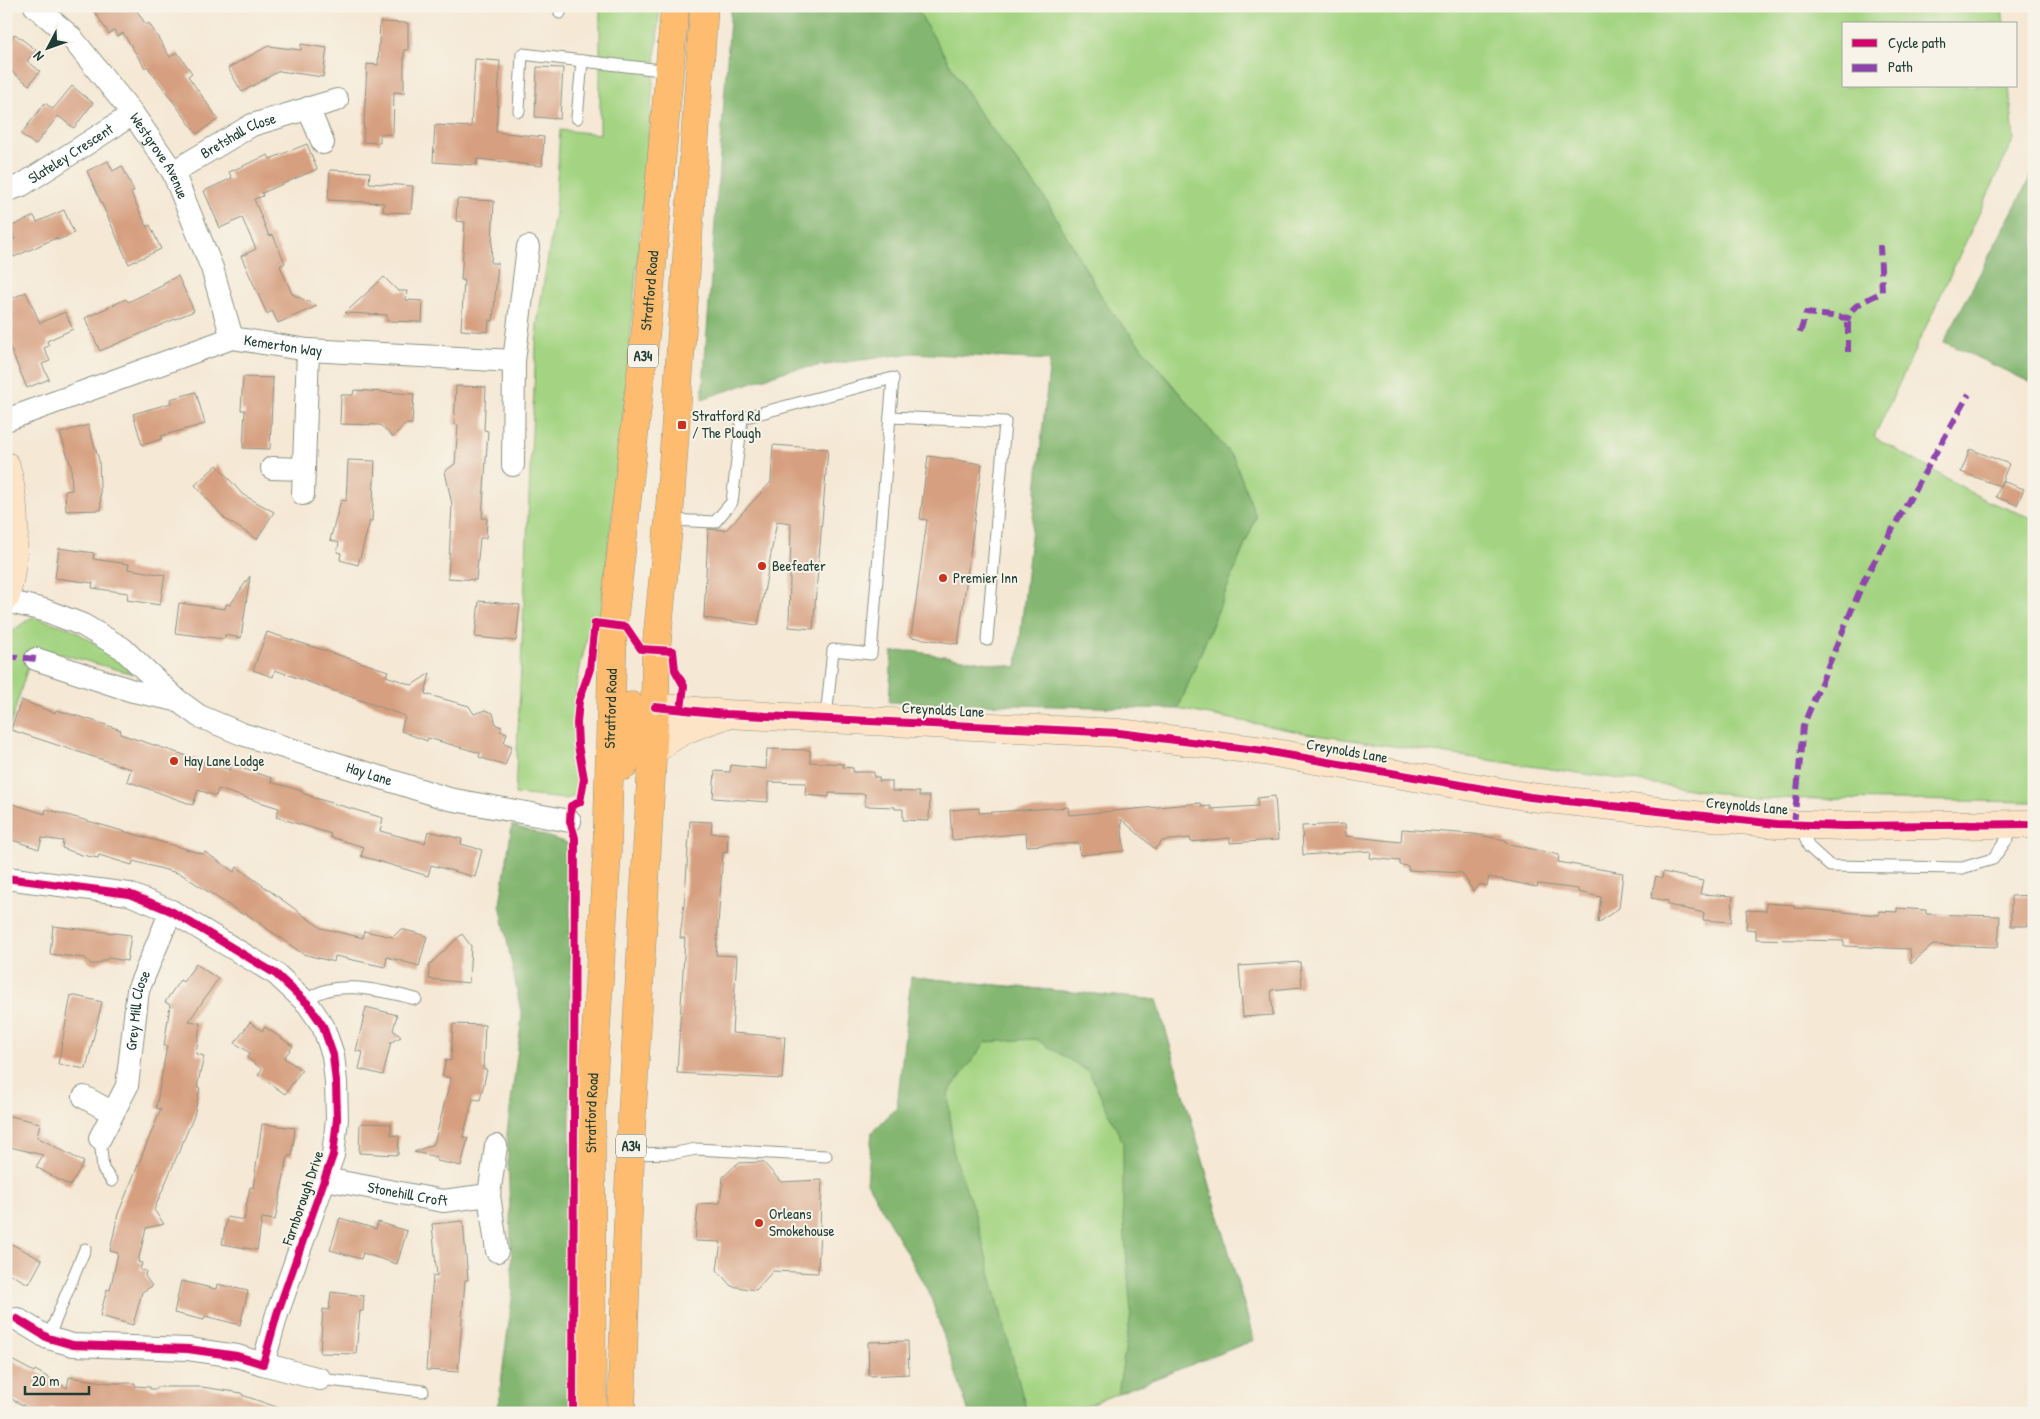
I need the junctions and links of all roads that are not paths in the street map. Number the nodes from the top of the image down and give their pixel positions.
1 (36, 6) edge
2 (675, 6) edge
3 (704, 6) edge
4 (582, 61) junction
5 (670, 71) junction
6 (337, 100) dead end
7 (308, 108) junction
8 (519, 111) dead end
9 (133, 114) junction
10 (577, 118) dead end
11 (323, 143) dead end
12 (173, 172) junction
13 (6, 191) edge
14 (528, 247) dead end
15 (232, 338) junction
16 (308, 350) junction
17 (514, 361) junction
18 (890, 417) junction
19 (6, 420) edge
20 (513, 465) dead end
21 (6, 466) edge
22 (272, 468) dead end
23 (304, 469) junction
24 (303, 494) dead end
25 (669, 520) junction
26 (6, 596) edge
27 (6, 601) edge
28 (987, 640) dead end
29 (36, 659) dead end
30 (177, 700) junction
31 (632, 706) junction
32 (726, 714) junction
33 (826, 718) junction
34 (652, 753) junction
35 (570, 821) dead end
36 (2026, 824) edge
37 (1800, 825) junction
38 (6, 878) edge
39 (171, 911) junction
40 (416, 999) dead end
41 (306, 1002) junction
42 (84, 1097) dead end
43 (113, 1113) junction
44 (100, 1138) joint
45 (496, 1146) dead end
46 (630, 1154) junction
47 (826, 1156) dead end
48 (326, 1179) junction
49 (112, 1181) dead end
50 (489, 1196) junction
51 (85, 1249) dead end
52 (497, 1251) dead end
53 (12, 1315) edge
54 (48, 1338) junction
55 (263, 1364) junction
56 (320, 1379) joint
57 (423, 1391) dead end
58 (592, 1413) edge
59 (621, 1413) edge

1 - 9 street, Westgrove Avenue
2 - 5 highway, Stratford Road / A34
3 - 25 highway, Stratford Road / A34
4 - 5 lane
4 - 8 lane
4 - 10 lane
5 - 31 highway, Stratford Road / A34
6 - 7 street, Bretshall Close
7 - 11 street
7 - 12 street, Bretshall Close
9 - 12 street, Westgrove Avenue
9 - 13 street, Slateley Crescent
12 - 15 street, Westgrove Avenue
14 - 17 street
15 - 16 street, Kemerton Way
15 - 19 street, Kemerton Way
16 - 17 street, Kemerton Way
16 - 23 street
17 - 20 street
18 - 25 lane
18 - 28 lane
18 - 33 lane
21 - 26 street
22 - 23 street
23 - 24 street
25 - 31 highway, Stratford Road / A34
27 - 30 street, Hay Lane
29 - 30 street, Hay Lane
30 - 35 street, Hay Lane
31 - 32 street, Creynolds Lane
31 - 34 highway, Stratford Road / A34
31 - 58 highway, Stratford Road
32 - 33 street, Creynolds Lane
32 - 34 street, Creynolds Lane
33 - 37 street, Creynolds Lane
34 - 46 highway, Stratford Road / A34
36 - 37 street, Creynolds Lane
36 - 37 lane
38 - 39 street, Farnborough Drive
39 - 41 street, Farnborough Drive
39 - 43 street, Grey Mill Close
40 - 41 lane
41 - 48 street, Farnborough Drive
42 - 43 street
43 - 44 street, Grey Mill Close
44 - 49 lane
45 - 50 street
46 - 47 lane
46 - 59 highway, Stratford Road / A34
48 - 50 street, Stonehill Croft
48 - 55 street, Farnborough Drive
50 - 52 street
51 - 54 lane
53 - 54 street
54 - 55 street
55 - 56 street
56 - 57 lane

